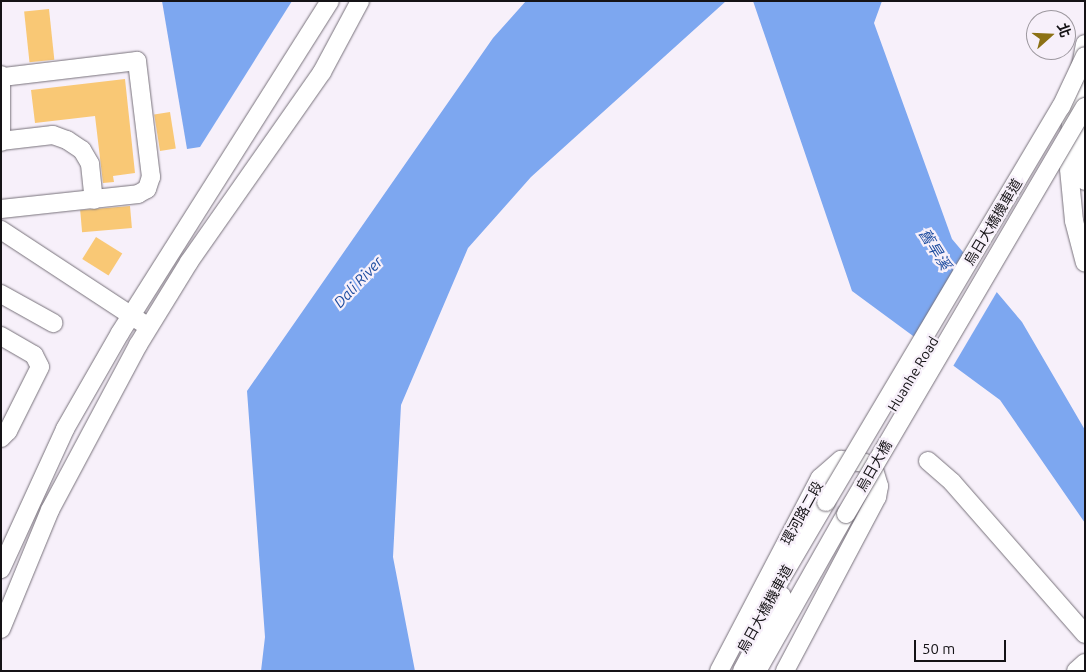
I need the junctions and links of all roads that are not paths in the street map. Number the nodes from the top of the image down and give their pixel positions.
1 (330, 1) edge
2 (360, 1) edge
3 (1085, 44) edge
4 (1085, 56) edge
5 (2, 76) edge
6 (1085, 78) edge
7 (1085, 107) edge
8 (1085, 128) edge
9 (1, 141) edge
10 (1085, 181) edge
11 (94, 200) junction
12 (1, 209) edge
13 (1, 230) edge
14 (1085, 263) edge
15 (1, 294) edge
16 (131, 315) junction
17 (53, 323) dead end
18 (149, 327) junction
19 (1, 336) edge
20 (1, 438) edge
21 (928, 461) dead end
22 (1, 569) edge
23 (791, 594) junction
24 (1, 629) edge
25 (1085, 634) edge
26 (1085, 663) edge
27 (719, 671) edge
28 (732, 671) edge
29 (742, 671) edge
30 (757, 671) edge
31 (768, 671) edge
32 (784, 671) edge
33 (1076, 671) edge

1 - 16 street
2 - 18 street
3 - 14 street
4 - 23 street, 烏日大橋機車道, bridge
5 - 9 street
5 - 11 street
6 - 23 street, Huanhe Road
7 - 23 street, 烏日大橋, bridge
8 - 10 street
8 - 23 street, 烏日大橋機車道
9 - 11 street
11 - 12 street
13 - 16 street
15 - 17 street
16 - 18 street
16 - 22 street
18 - 24 street
19 - 20 street
21 - 25 street
23 - 28 street, 烏日大橋機車道
23 - 29 street, Huanhe Road
23 - 30 street, 烏日大橋
23 - 31 street, 烏日大橋機車道
26 - 33 street
27 - 32 street, 環河路二段

